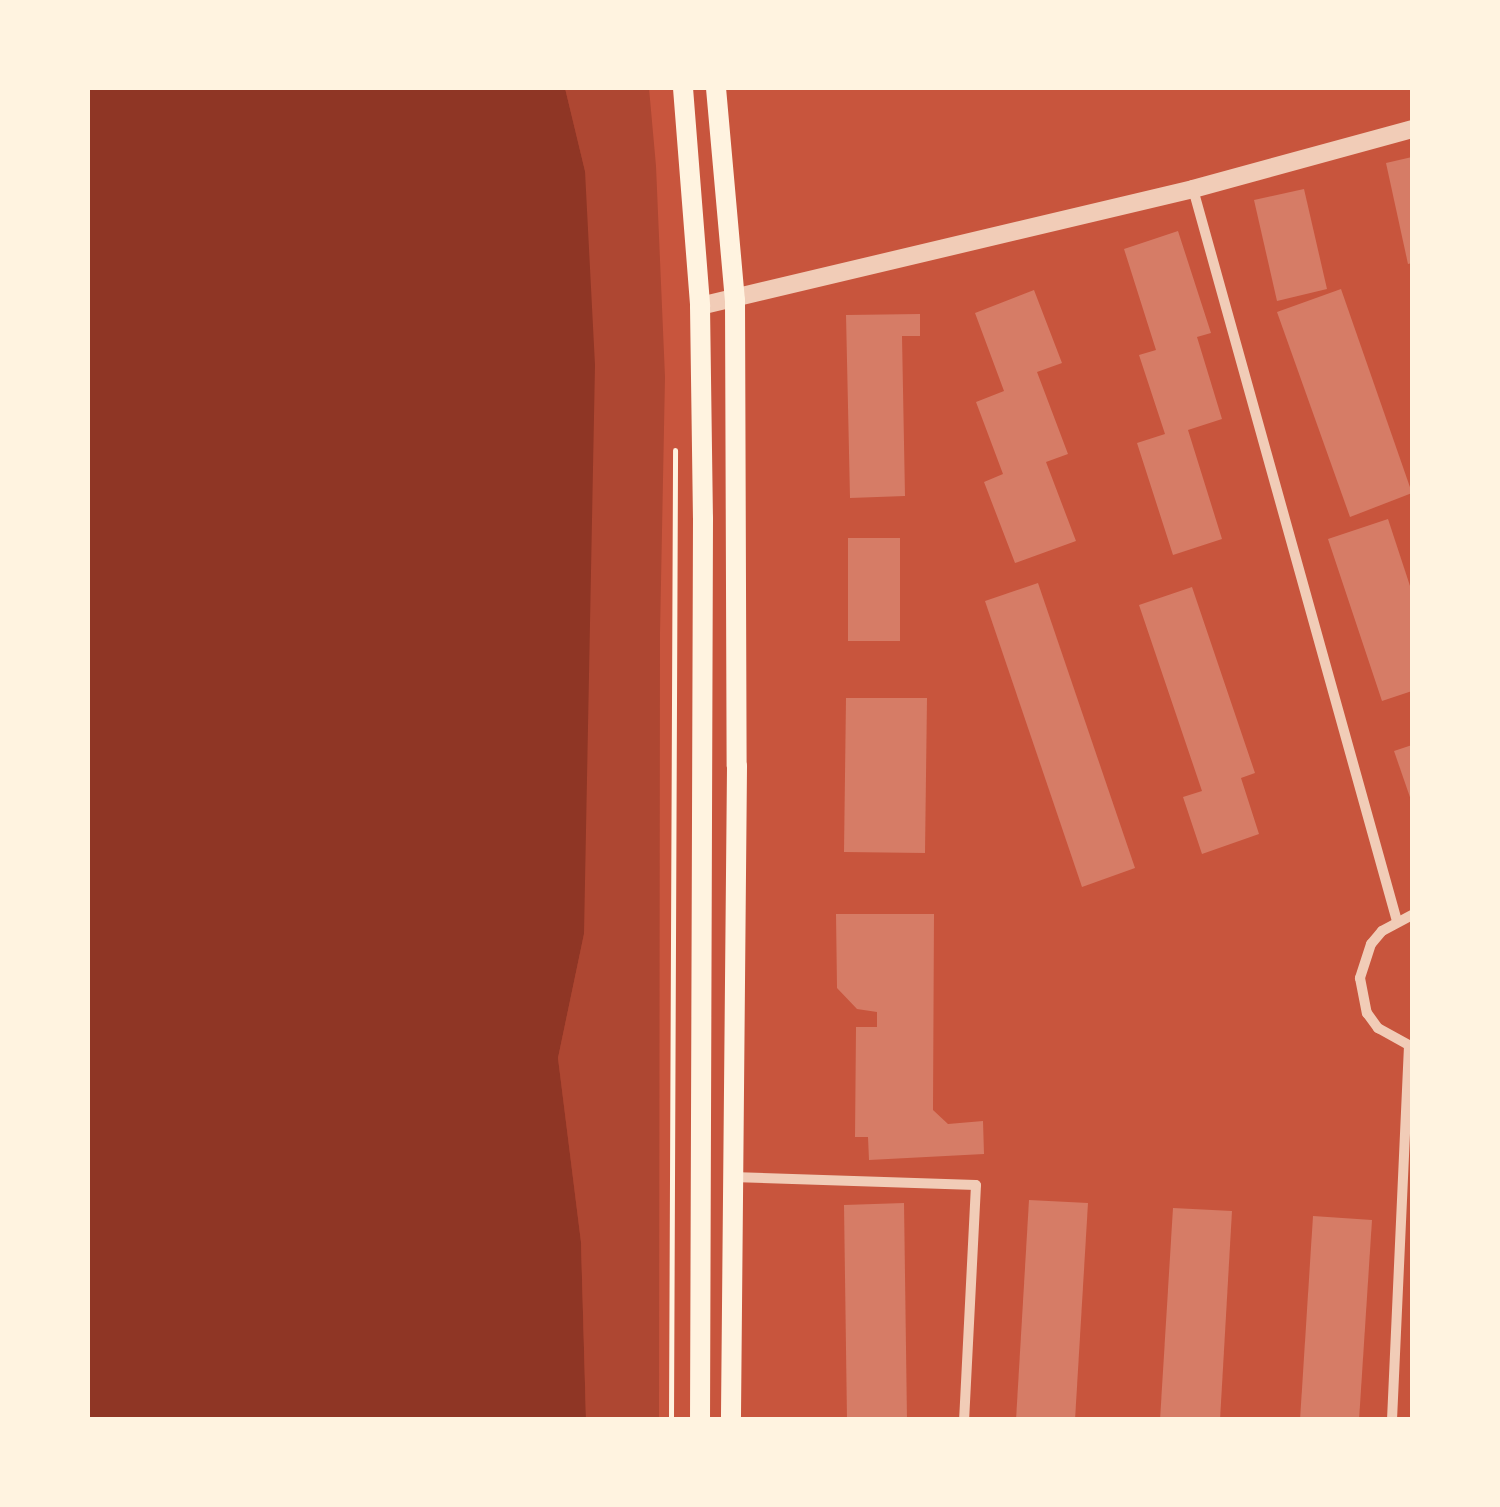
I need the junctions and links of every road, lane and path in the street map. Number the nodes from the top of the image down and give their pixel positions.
1 (684, 88) edge
2 (716, 88) edge
3 (1412, 129) edge
4 (1193, 190) junction
5 (735, 300) junction
6 (700, 306) junction
7 (675, 449) dead end
8 (1412, 915) edge
9 (1396, 921) junction
10 (1411, 1047) edge
11 (731, 1177) junction
12 (671, 1420) edge
13 (700, 1420) edge
14 (731, 1420) edge
15 (964, 1420) edge
16 (1392, 1420) edge

1 - 6 main road
2 - 5 main road
3 - 4 street
4 - 5 street
4 - 9 street
5 - 6 street
5 - 11 main road
6 - 13 main road
7 - 12 path
8 - 9 street
9 - 10 street
10 - 16 street
11 - 14 main road
11 - 15 street

